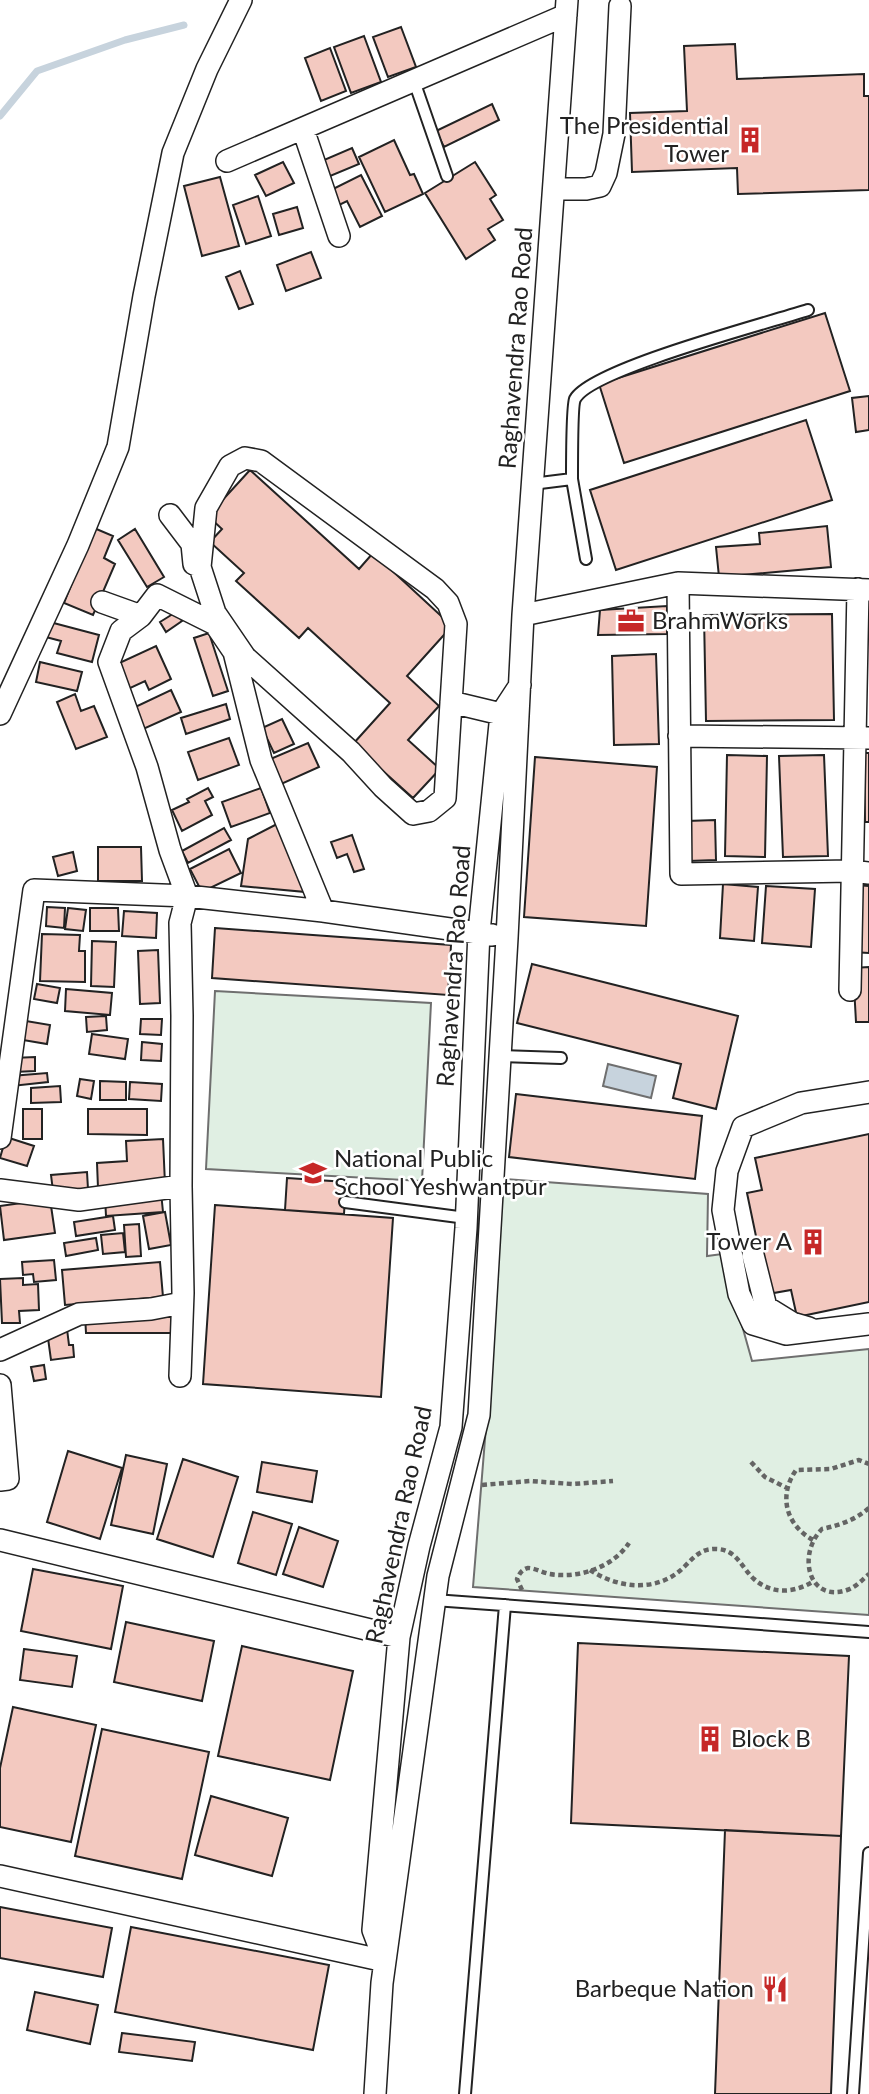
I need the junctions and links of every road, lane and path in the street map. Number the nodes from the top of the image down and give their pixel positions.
1 (240, 0) edge
2 (620, 6) dead end
3 (567, 8) edge
4 (414, 81) junction
5 (303, 129) junction
6 (227, 162) dead end
7 (447, 176) dead end
8 (554, 189) junction
9 (339, 236) dead end
10 (808, 310) dead end
11 (572, 479) junction
12 (532, 484) junction
13 (170, 515) dead end
14 (586, 559) dead end
15 (678, 583) junction
16 (863, 589) edge
17 (102, 602) dead end
18 (523, 615) junction
19 (141, 616) junction
20 (201, 618) junction
21 (520, 684) junction
22 (451, 702) junction
23 (0, 714) edge
24 (501, 714) junction
25 (679, 736) junction
26 (862, 738) edge
27 (860, 872) edge
28 (187, 896) junction
29 (323, 911) junction
30 (479, 932) junction
31 (507, 938) junction
32 (850, 990) dead end
33 (501, 1056) junction
34 (561, 1058) dead end
35 (869, 1092) edge
36 (0, 1138) edge
37 (181, 1186) junction
38 (0, 1190) edge
39 (345, 1202) dead end
40 (466, 1218) junction
41 (753, 1255) dead end
42 (182, 1303) junction
43 (869, 1324) edge
44 (818, 1330) junction
45 (0, 1350) edge
46 (180, 1376) dead end
47 (0, 1385) edge
48 (751, 1462) dead end
49 (869, 1464) edge
50 (0, 1480) edge
51 (613, 1481) dead end
52 (460, 1488) junction
53 (787, 1488) junction
54 (869, 1508) edge
55 (0, 1540) edge
56 (813, 1540) junction
57 (629, 1543) dead end
58 (590, 1570) junction
59 (869, 1574) edge
60 (814, 1581) junction
61 (434, 1600) junction
62 (505, 1605) junction
63 (529, 1607) junction
64 (869, 1632) edge
65 (399, 1637) junction
66 (869, 1853) edge
67 (0, 1876) edge
68 (385, 1961) junction
69 (374, 2094) edge
70 (466, 2094) edge
71 (853, 2094) edge

1 - 23 street
2 - 8 street
3 - 4 street
3 - 8 street, Raghavendra Rao Road
4 - 5 street
4 - 7 lane
5 - 6 street
5 - 9 street
8 - 12 street, Raghavendra Rao Road
10 - 11 lane
11 - 12 lane
11 - 14 lane
12 - 18 street, Raghavendra Rao Road
13 - 20 street
15 - 16 street
15 - 18 street
15 - 25 street
16 - 26 street
17 - 19 street
18 - 21 street, Raghavendra Rao Road
19 - 20 street
19 - 28 street
20 - 29 street
21 - 24 street, Raghavendra Rao Road
21 - 31 street, Raghavendra Rao Road
22 - 22 street
22 - 24 street
24 - 30 street, Raghavendra Rao Road
25 - 26 street
25 - 27 street
26 - 27 street
27 - 32 street
28 - 29 street
28 - 36 street
28 - 37 street
29 - 30 street
30 - 31 street
30 - 40 street, Raghavendra Rao Road
31 - 33 street, Raghavendra Rao Road
33 - 34 lane
33 - 52 street, Raghavendra Rao Road
35 - 44 street
37 - 38 street
37 - 42 street
39 - 40 lane
40 - 65 street, Raghavendra Rao Road
41 - 44 street
42 - 45 street
42 - 46 street
43 - 44 street
47 - 50 street
48 - 53 path
49 - 53 path
51 - 52 path
52 - 61 street, Raghavendra Rao Road
53 - 56 path
54 - 56 path
55 - 65 street
56 - 60 path
57 - 58 path
58 - 60 path
58 - 63 path
59 - 60 path
61 - 62 lane
61 - 68 street, Raghavendra Rao Road
62 - 63 lane
62 - 70 lane
63 - 64 lane
65 - 68 street, Raghavendra Rao Road
66 - 71 lane
67 - 68 street
68 - 69 street, Raghavendra Rao Road

